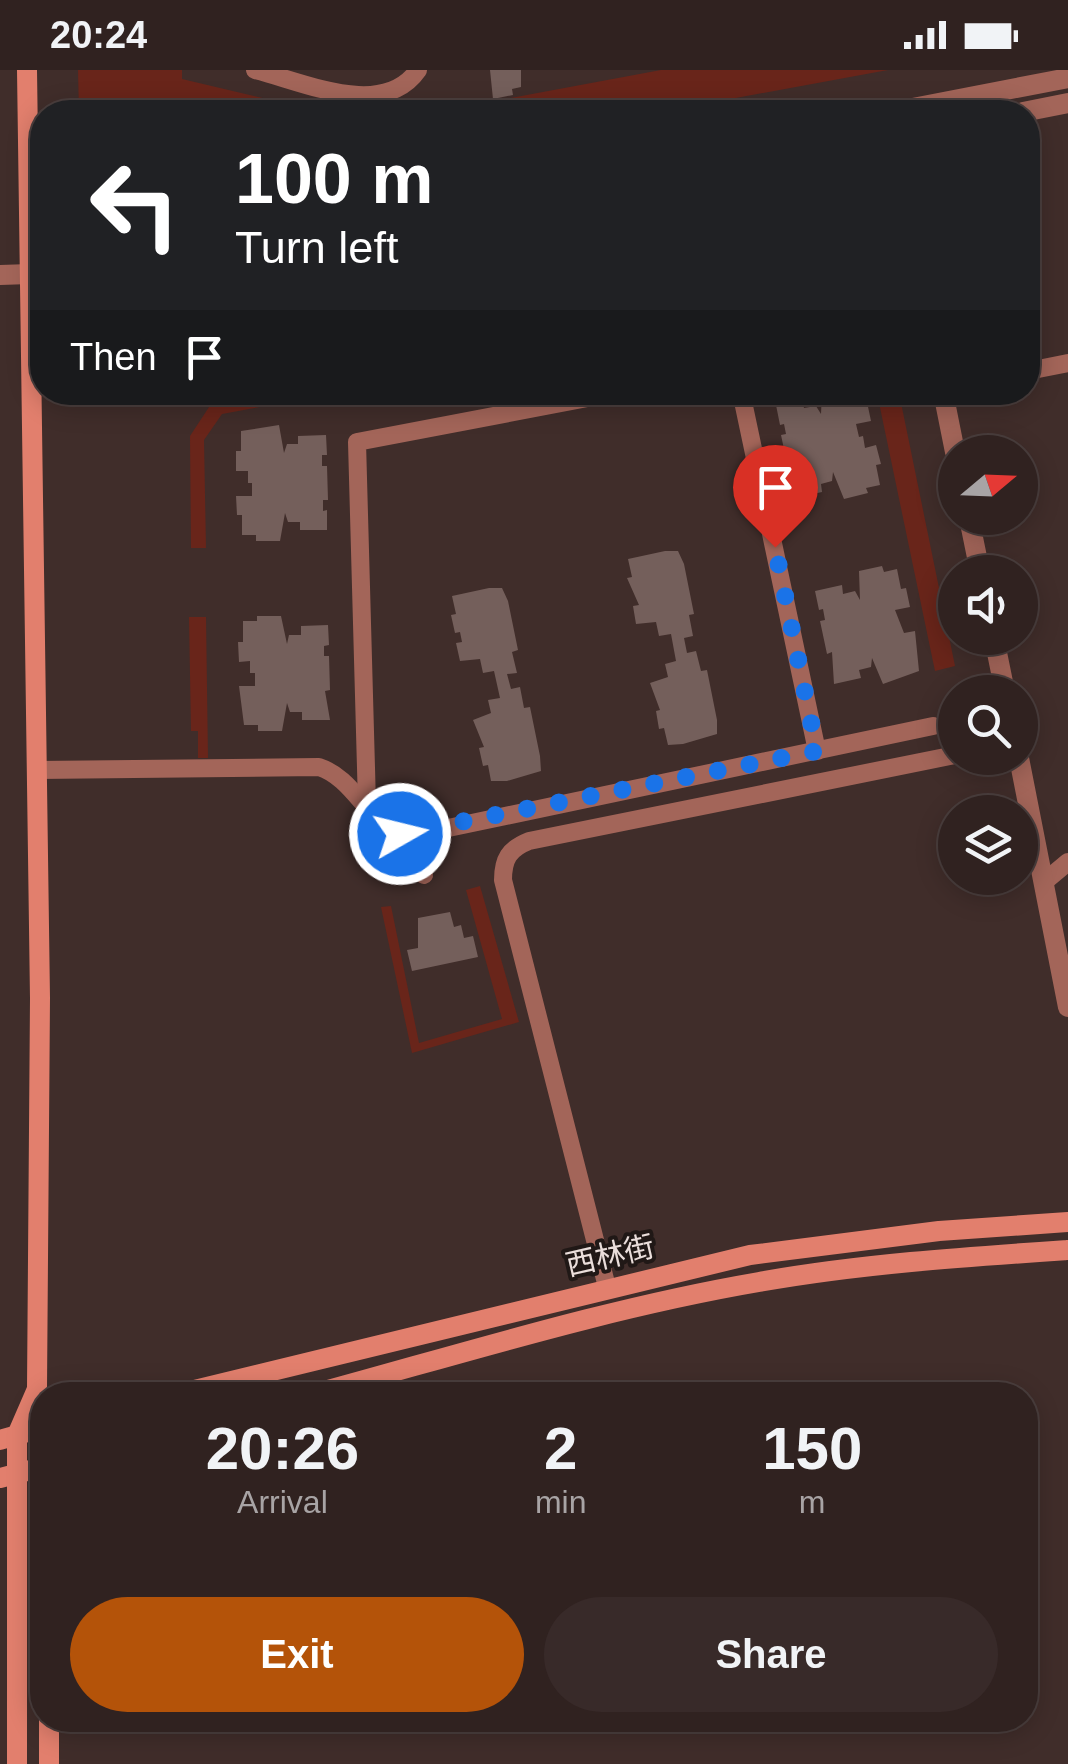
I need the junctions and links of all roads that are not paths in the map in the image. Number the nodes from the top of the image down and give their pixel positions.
1 (27, 70) edge
2 (256, 70) edge
3 (418, 70) edge
4 (1068, 78) edge
5 (954, 100) edge
6 (1068, 103) edge
7 (1040, 109) edge
8 (30, 125) edge
9 (30, 273) edge
10 (0, 275) edge
11 (1068, 363) edge
12 (1040, 369) edge
13 (38, 405) edge
14 (551, 405) edge
15 (744, 405) edge
16 (945, 405) edge
17 (951, 435) edge
18 (934, 726) dead end
19 (817, 751) junction
20 (938, 758) edge
21 (362, 766) junction
22 (319, 767) junction
23 (37, 770) junction
24 (1022, 775) edge
25 (369, 809) junction
26 (415, 835) junction
27 (1068, 862) edge
28 (424, 875) dead end
29 (1044, 882) junction
30 (1068, 1007) edge
31 (1068, 1222) edge
32 (1068, 1250) edge
33 (607, 1287) junction
34 (37, 1382) edge
35 (226, 1382) edge
36 (358, 1382) edge
37 (30, 1401) edge
38 (8, 1438) edge
39 (8, 1476) edge
40 (48, 1732) edge
41 (18, 1764) edge
42 (49, 1764) edge

1 - 8 main road
2 - 3 lane
4 - 5 street
6 - 7 street
9 - 10 street
11 - 12 lane
13 - 23 main road
14 - 21 lane
15 - 19 lane
16 - 17 street
18 - 19 lane
19 - 26 lane
20 - 33 lane
21 - 22 lane
21 - 25 lane
22 - 23 lane
22 - 25 lane
23 - 34 main road
24 - 29 street
25 - 26 lane
26 - 28 lane
27 - 29 lane
29 - 30 street
31 - 33 main road, 西林街
32 - 36 main road, 西林街
33 - 35 main road, 西林街
37 - 38 main road
38 - 39 main road
39 - 41 main road
40 - 42 main road

